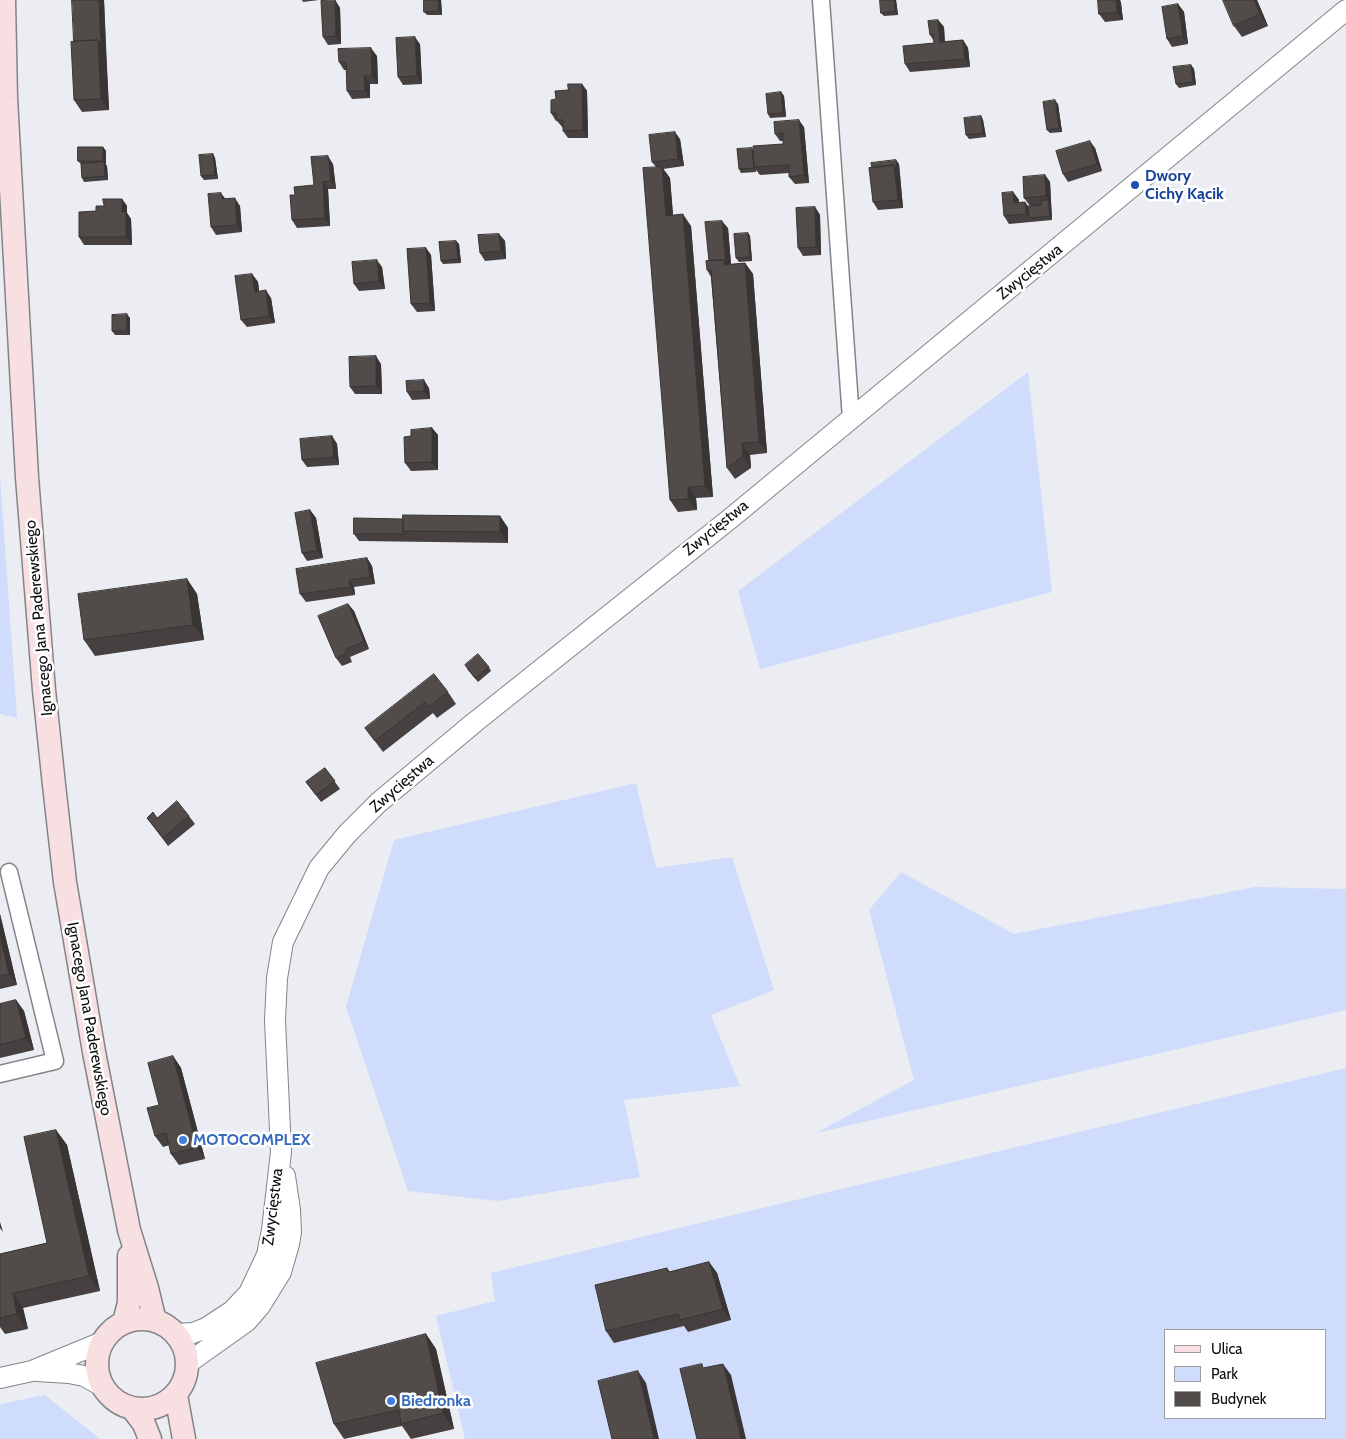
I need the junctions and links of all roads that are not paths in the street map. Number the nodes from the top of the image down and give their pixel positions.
1 (4, 0) edge
2 (821, 0) edge
3 (1346, 10) edge
4 (851, 419) junction
5 (9, 872) dead end
6 (0, 1074) edge
7 (280, 1152) junction
8 (129, 1230) junction
9 (156, 1321) junction
10 (124, 1322) junction
11 (177, 1334) junction
12 (100, 1343) junction
13 (188, 1363) junction
14 (32, 1371) junction
15 (0, 1378) edge
16 (102, 1386) junction
17 (176, 1395) junction
18 (132, 1408) junction
19 (150, 1439) edge
20 (184, 1439) edge

1 - 8 main road, Ignacego Jana Paderewskiego
2 - 4 street
3 - 4 street, Zwycięstwa
4 - 7 street, Zwycięstwa
5 - 6 street
7 - 11 street, Zwycięstwa
7 - 13 street, Zwycięstwa
8 - 9 main road, Ignacego Jana Paderewskiego
8 - 10 main road, Ignacego Jana Paderewskiego
9 - 10 main road
9 - 11 main road
10 - 12 main road
11 - 13 main road
12 - 14 street
12 - 16 main road
13 - 17 main road
14 - 15 street
14 - 16 street
16 - 18 main road
17 - 18 main road
17 - 20 main road
18 - 19 main road

